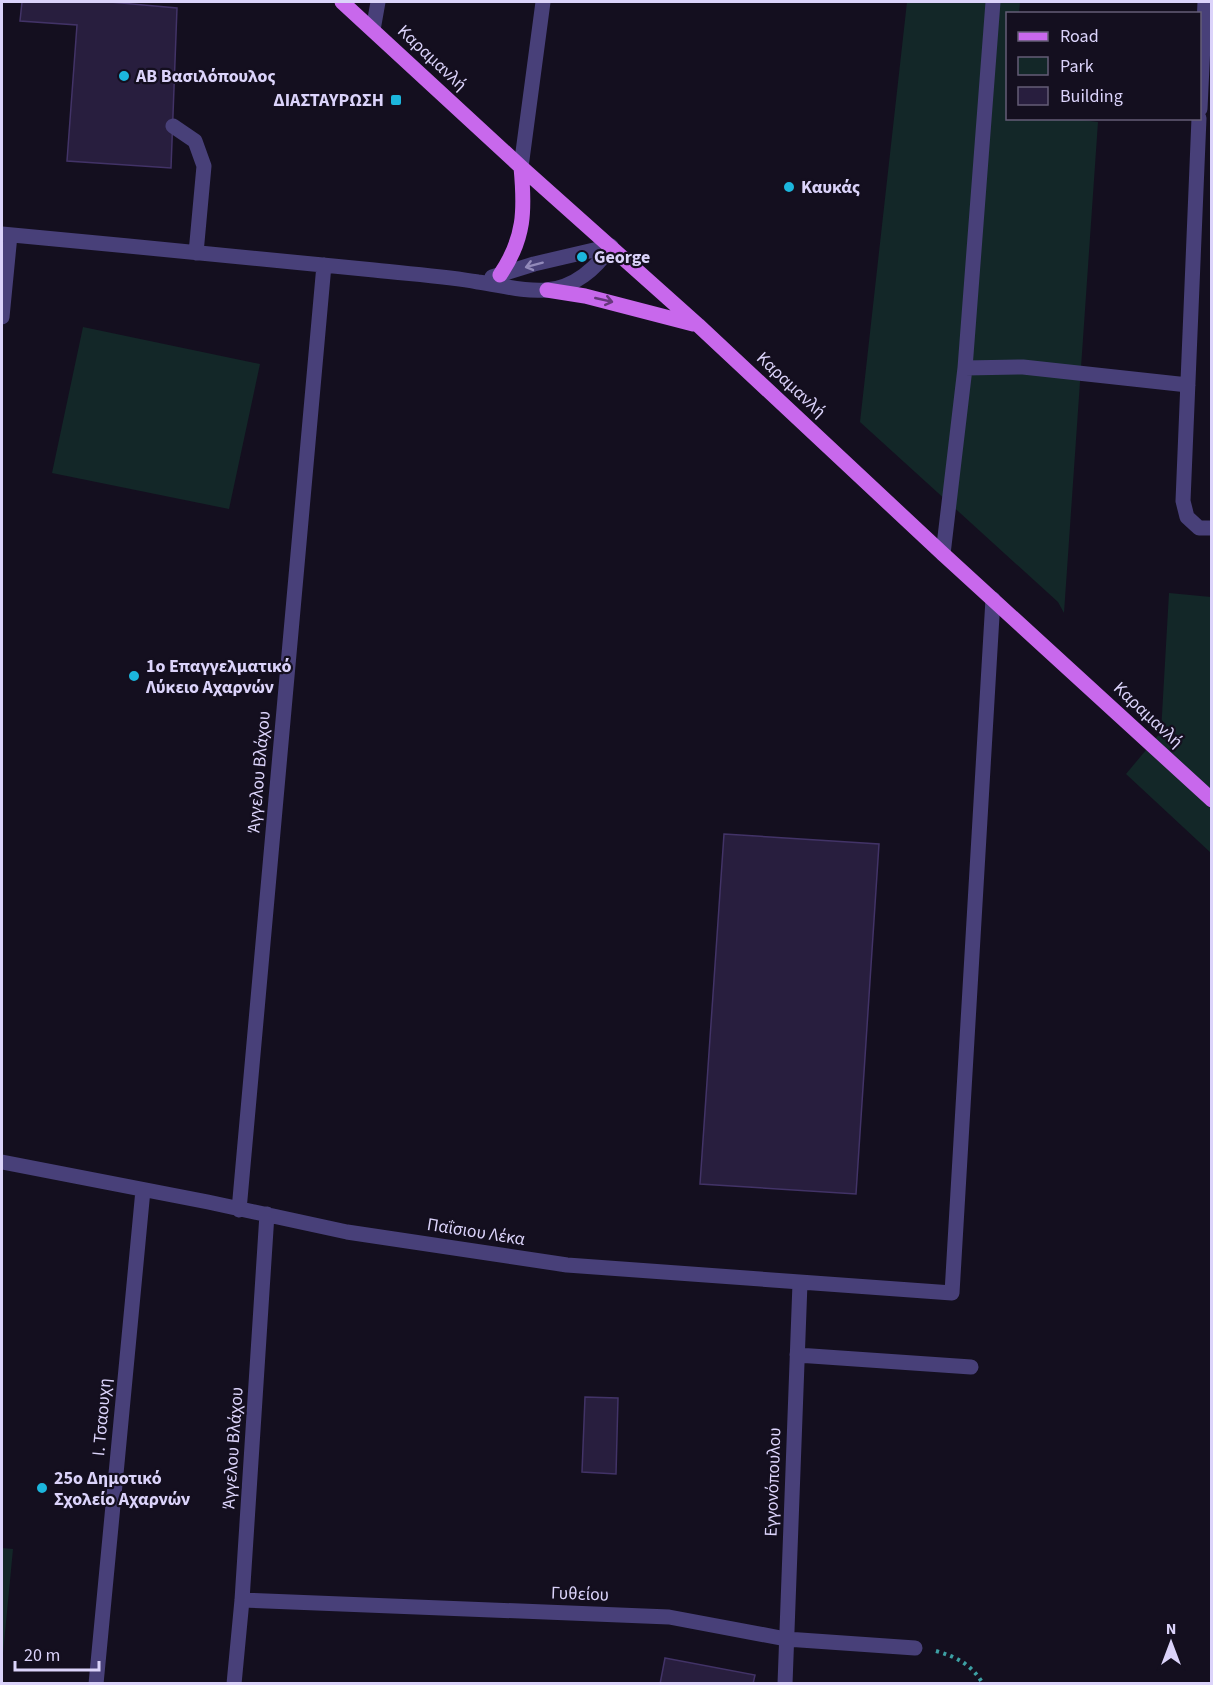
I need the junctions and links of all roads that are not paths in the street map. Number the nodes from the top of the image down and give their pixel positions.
1 (342, 2) edge
2 (378, 2) edge
3 (543, 2) edge
4 (993, 2) edge
5 (1205, 2) edge
6 (373, 30) junction
7 (1207, 52) edge
8 (1201, 101) edge
9 (1199, 120) edge
10 (172, 126) dead end
11 (521, 166) junction
12 (6, 235) edge
13 (611, 246) junction
14 (196, 253) junction
15 (324, 265) junction
16 (500, 275) junction
17 (478, 282) junction
18 (547, 290) junction
19 (2, 317) edge
20 (698, 326) junction
21 (965, 368) junction
22 (1188, 385) junction
23 (1212, 528) edge
24 (943, 554) junction
25 (993, 599) junction
26 (1212, 800) edge
27 (2, 1162) edge
28 (143, 1190) junction
29 (239, 1210) junction
30 (267, 1214) junction
31 (800, 1283) junction
32 (797, 1356) junction
33 (971, 1367) dead end
34 (242, 1600) junction
35 (786, 1639) junction
36 (915, 1648) road end
37 (96, 1683) edge
38 (234, 1683) edge
39 (785, 1683) edge

1 - 6 main road, Καραμανλή
2 - 6 street
3 - 11 street
4 - 21 street
5 - 7 street
6 - 11 main road, Καραμανλή
7 - 8 street
9 - 22 street
10 - 14 street
11 - 13 main road, Καραμανλή
11 - 16 main road
12 - 14 street
12 - 19 street
13 -> 16 street
13 - 18 street
13 - 20 main road, Καραμανλή
14 - 15 street
15 - 17 street
15 - 29 street, Άγγελου Βλάχου
16 - 17 street
17 - 18 street
18 -> 20 main road
20 - 24 main road, Καραμανλή
21 - 22 street
21 - 24 street
22 - 23 street
24 - 25 main road, Καραμανλή
25 - 26 main road, Καραμανλή
25 - 31 street, Παΐσιου Λέκα
27 - 28 street, Παΐσιου Λέκα
28 - 29 street, Παΐσιου Λέκα
28 - 37 street, Ι. Τσαουχη
29 - 30 street, Παΐσιου Λέκα
30 - 31 street, Παΐσιου Λέκα
30 - 34 street, Άγγελου Βλάχου
31 - 32 street, Εγγονόπουλου
32 - 33 street
32 - 35 street, Εγγονόπουλου
34 - 35 street, Γυθείου
34 - 38 street, Άγγελου Βλάχου
35 - 36 street, Γυθείου
35 - 39 street, Εγγονόπουλου

